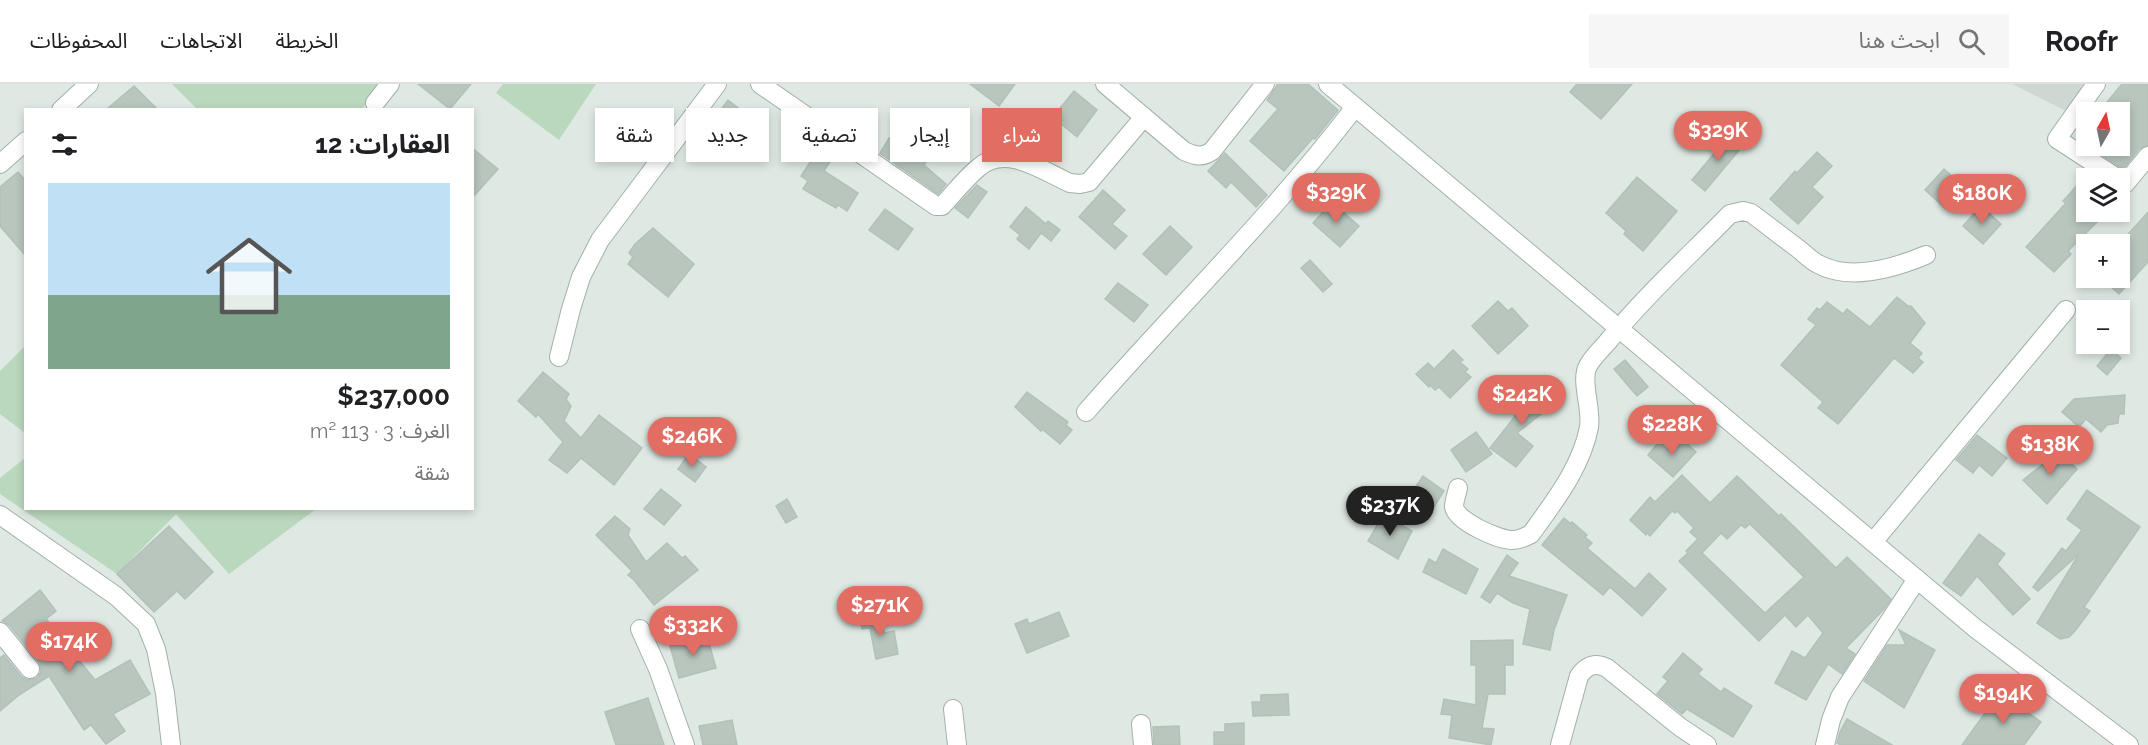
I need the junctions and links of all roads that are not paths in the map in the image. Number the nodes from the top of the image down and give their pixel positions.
1 (90, 84) edge
2 (390, 84) edge
3 (717, 84) edge
4 (760, 84) edge
5 (1105, 84) edge
6 (1265, 84) edge
7 (1328, 84) edge
8 (2096, 84) edge
9 (375, 103) dead end
10 (1355, 106) junction
11 (63, 108) edge
12 (1144, 117) junction
13 (24, 143) edge
14 (2148, 156) edge
15 (0, 164) edge
16 (2101, 168) edge
17 (2130, 178) edge
18 (1926, 255) dead end
19 (2066, 310) dead end
20 (1619, 328) junction
21 (559, 357) dead end
22 (1086, 412) dead end
23 (1458, 488) dead end
24 (0, 515) edge
25 (1873, 542) junction
26 (1917, 579) junction
27 (640, 629) dead end
28 (0, 632) edge
29 (30, 669) dead end
30 (953, 709) dead end
31 (1140, 724) dead end
32 (171, 745) edge
33 (685, 745) edge
34 (957, 745) edge
35 (1143, 745) edge
36 (1560, 745) edge
37 (1707, 745) edge
38 (1825, 745) edge
39 (2130, 745) edge

1 - 11 street
2 - 9 street
3 - 21 street
4 - 12 street
5 - 12 street
6 - 12 street
7 - 10 street
8 - 16 street
10 - 20 street
10 - 22 street
13 - 15 street
14 - 17 street
18 - 20 street
19 - 25 street
20 - 23 street
20 - 25 street
24 - 32 street
25 - 26 street
26 - 38 street
26 - 39 street
27 - 33 street
28 - 29 street
30 - 34 street
31 - 35 street
36 - 37 street

